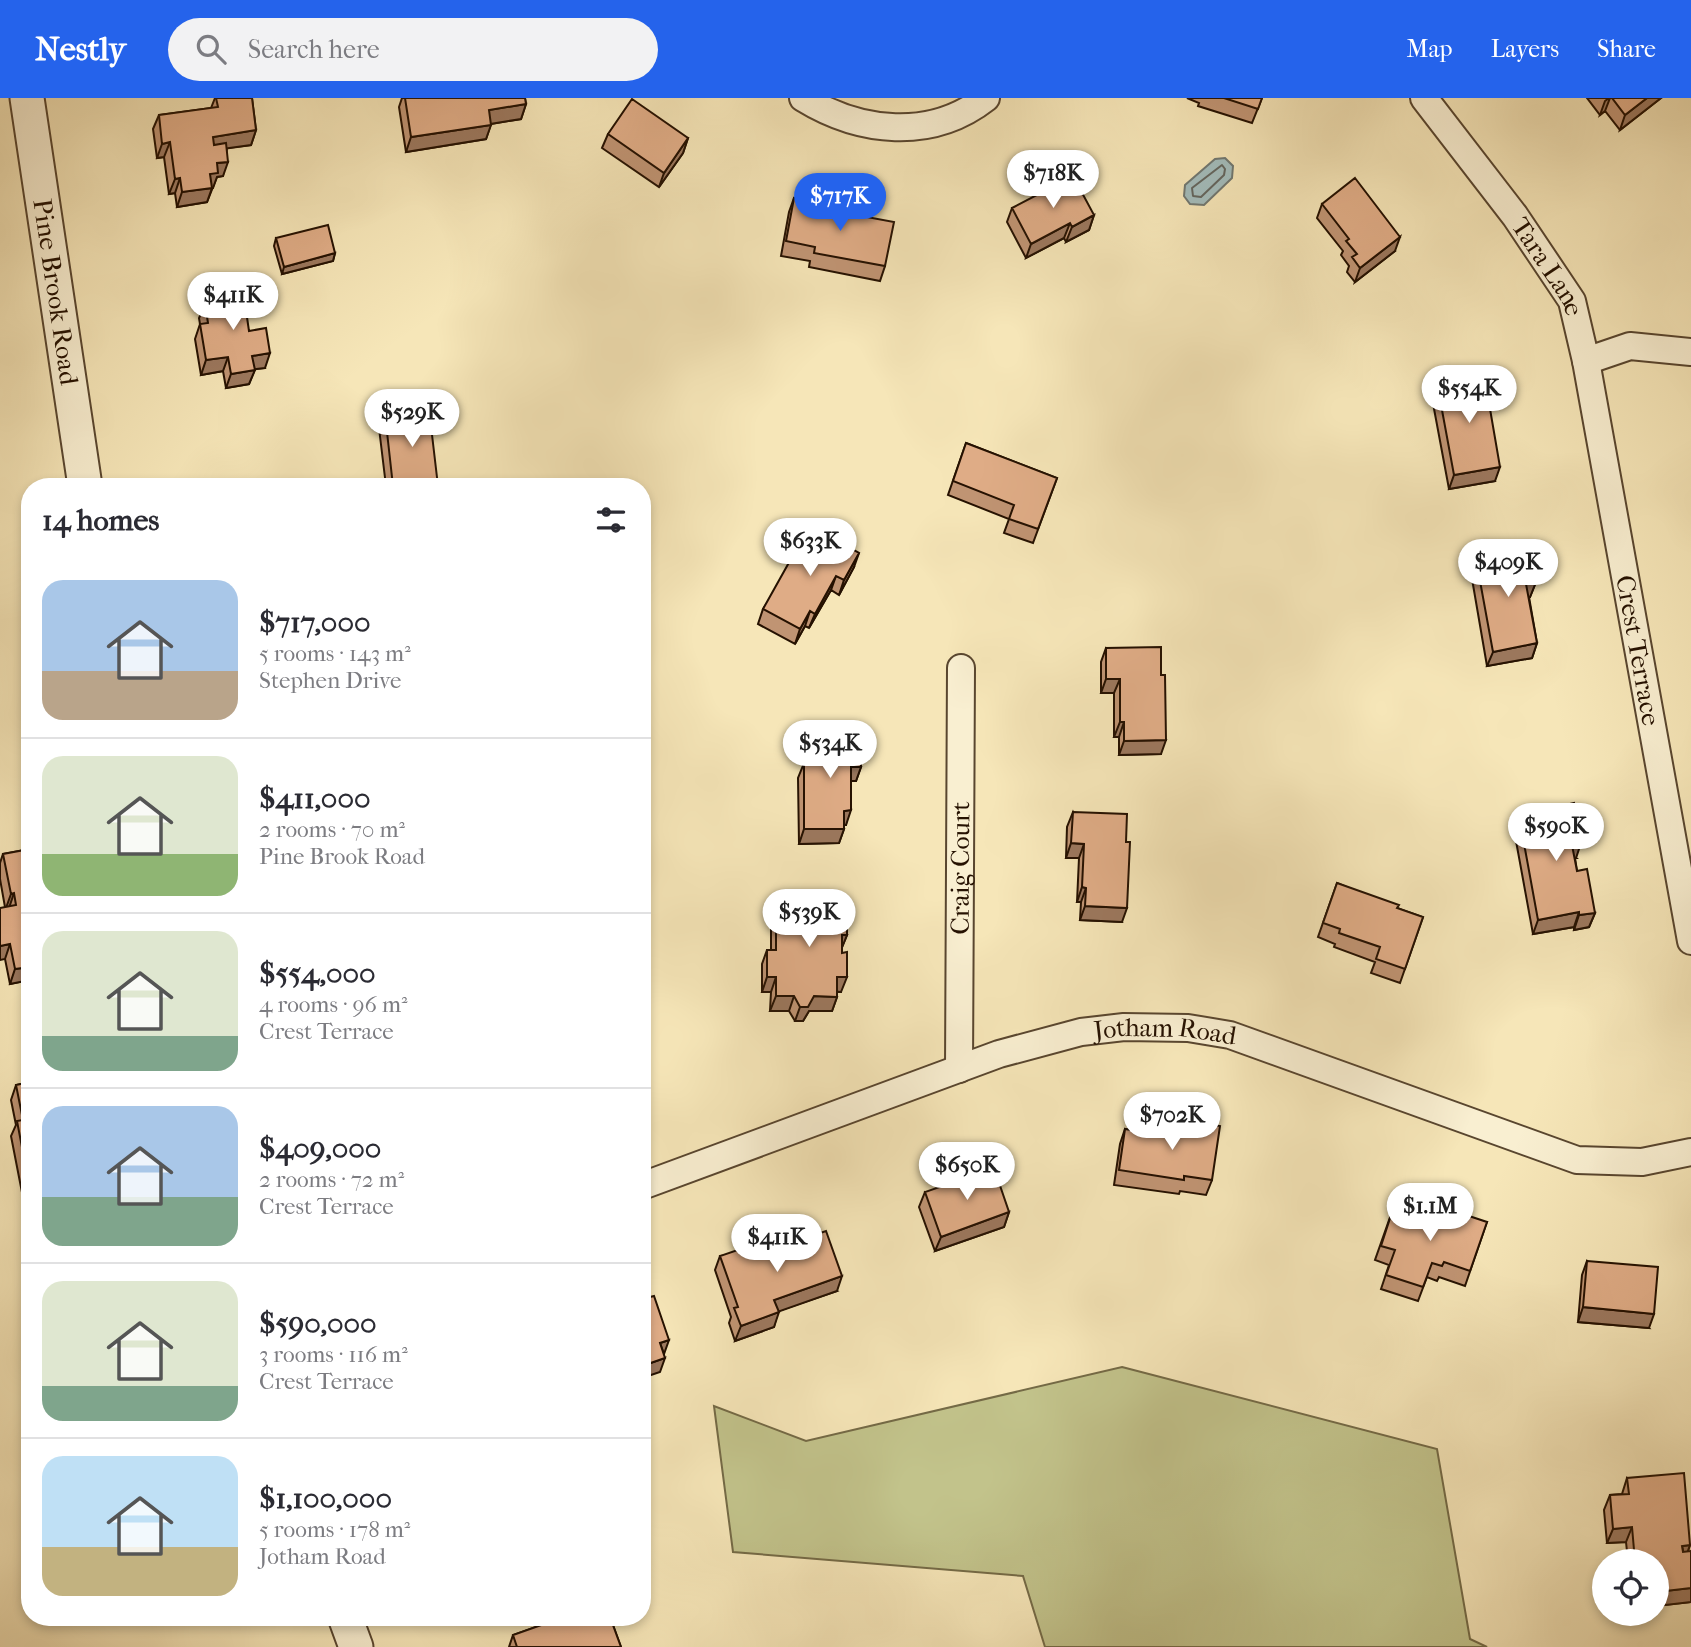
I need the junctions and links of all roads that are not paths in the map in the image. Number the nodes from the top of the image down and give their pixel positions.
1 (27, 98) edge
2 (803, 98) edge
3 (986, 98) edge
4 (1424, 98) edge
5 (1691, 352) edge
6 (1586, 361) junction
7 (84, 478) edge
8 (961, 667) dead end
9 (1691, 941) edge
10 (959, 1069) junction
11 (1691, 1152) edge
12 (651, 1183) edge
13 (348, 1626) edge
14 (356, 1647) edge

1 - 7 street, Pine Brook Road
2 - 3 street
4 - 6 street, Tara Lane
5 - 6 street
6 - 9 street, Crest Terrace
8 - 10 street, Craig Court
10 - 11 street, Jotham Road
10 - 12 street, Jotham Road
13 - 14 street

